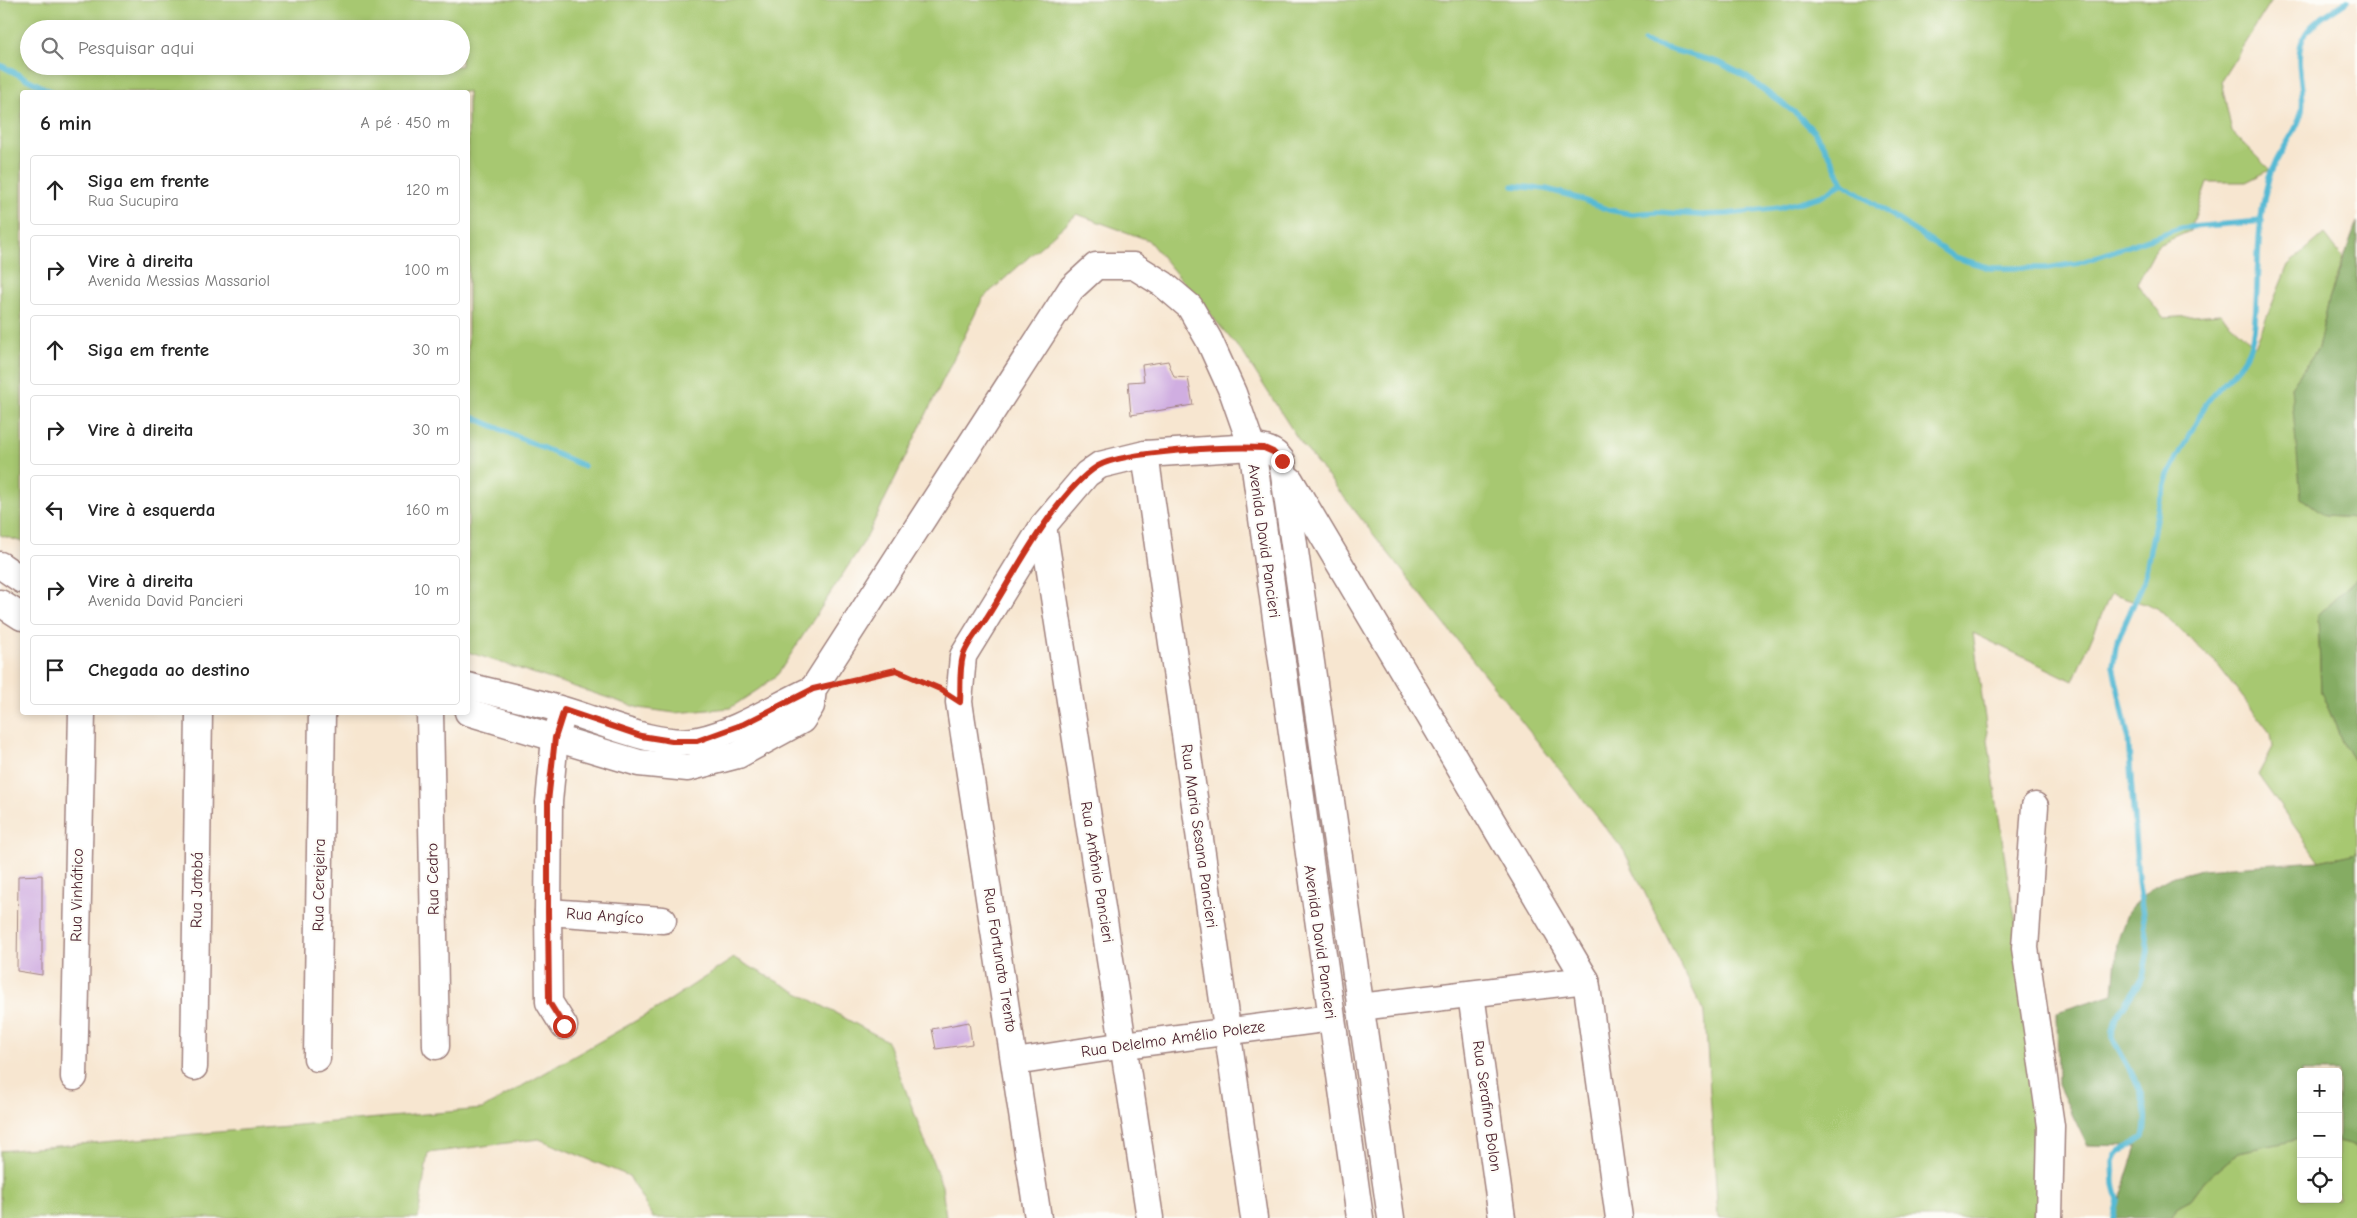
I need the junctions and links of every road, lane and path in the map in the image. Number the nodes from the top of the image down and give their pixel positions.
1 (1252, 447) junction
2 (1145, 454) junction
3 (1283, 469) junction
4 (1043, 526) junction
5 (0, 564) edge
6 (20, 579) edge
7 (0, 603) edge
8 (20, 616) edge
9 (470, 686) edge
10 (813, 689) junction
11 (960, 702) junction
12 (564, 710) junction
13 (470, 713) edge
14 (82, 715) edge
15 (199, 715) edge
16 (322, 715) edge
17 (430, 715) edge
18 (555, 738) junction
19 (2034, 806) dead end
20 (548, 912) junction
21 (663, 920) dead end
22 (1586, 980) junction
23 (1471, 994) junction
24 (1360, 1008) junction
25 (1330, 1018) junction
26 (564, 1026) dead end
27 (1227, 1032) junction
28 (1124, 1045) junction
29 (436, 1046) dead end
30 (317, 1058) dead end
31 (1015, 1062) junction
32 (194, 1066) dead end
33 (74, 1077) dead end
34 (1038, 1218) edge
35 (1150, 1218) edge
36 (1254, 1218) edge
37 (1360, 1218) edge
38 (1391, 1218) edge
39 (1502, 1218) edge
40 (1620, 1218) edge
41 (2049, 1218) edge

1 - 2 street, Rua Fortunato Trento
1 - 3 street, Avenida David Pancieri
1 - 10 street
1 - 25 street, Avenida David Pancieri
2 - 4 street, Rua Fortunato Trento
2 - 27 street, Rua Maria Sesana Pancieri
3 - 22 street
3 - 24 street, Avenida David Pancieri
4 - 11 street, Rua Fortunato Trento
4 - 28 street, Rua Antônio Pancieri
5 - 6 street
7 - 8 street
9 - 12 street
10 - 11 path
10 - 12 street
10 - 18 street
11 - 31 street, Rua Fortunato Trento
12 - 18 street
13 - 18 street
14 - 33 street, Rua Vinhático
15 - 32 street, Rua Jatobá
16 - 30 street, Rua Cerejeira
17 - 29 street, Rua Cedro
18 - 20 street
19 - 41 street
20 - 21 street, Rua Angíco
20 - 26 street
22 - 23 street
22 - 40 street
23 - 24 street
23 - 39 street, Rua Serafino Bolon
24 - 38 street, Avenida David Pancieri
25 - 27 street, Rua Delelmo Amélio Poleze
25 - 37 street, Avenida David Pancieri
27 - 28 street, Rua Delelmo Amélio Poleze
27 - 36 street, Rua Maria Sesana Pancieri
28 - 31 street, Rua Delelmo Amélio Poleze
28 - 35 street, Rua Antônio Pancieri
31 - 34 street, Rua Fortunato Trento

